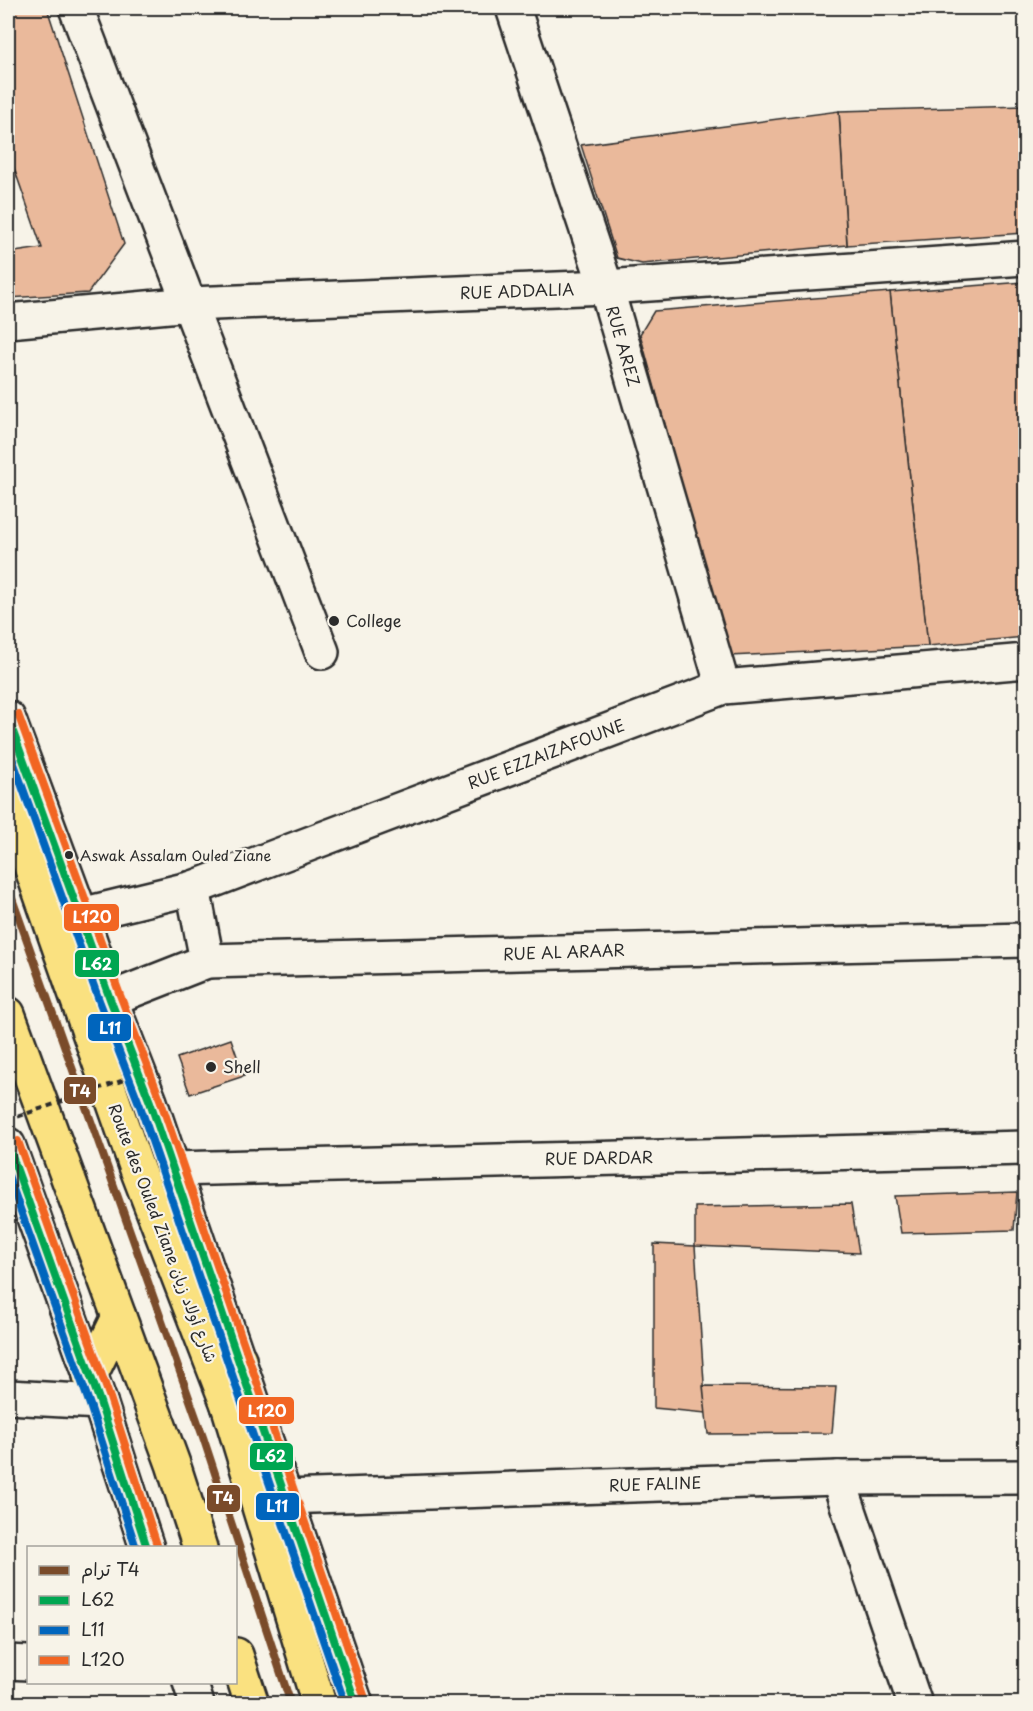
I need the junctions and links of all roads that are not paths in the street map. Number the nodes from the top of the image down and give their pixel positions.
1 (76, 8) edge
2 (513, 8) edge
3 (1026, 258) edge
4 (606, 287) junction
5 (190, 304) junction
6 (8, 321) edge
7 (322, 652) dead end
8 (1026, 661) edge
9 (723, 687) junction
10 (8, 718) edge
11 (18, 765) edge
12 (8, 801) edge
13 (193, 888) junction
14 (81, 915) junction
15 (1026, 940) edge
16 (207, 961) junction
17 (110, 999) junction
18 (8, 1014) edge
19 (8, 1145) edge
20 (1026, 1148) edge
21 (168, 1157) junction
22 (119, 1317) junction
23 (239, 1359) junction
24 (95, 1389) junction
25 (8, 1396) edge
26 (228, 1405) junction
27 (1026, 1477) edge
28 (838, 1478) junction
29 (285, 1497) junction
30 (146, 1546) edge
31 (199, 1546) edge
32 (237, 1657) edge
33 (8, 1662) edge
34 (27, 1663) edge
35 (190, 1684) edge
36 (197, 1704) edge
37 (252, 1704) edge
38 (319, 1704) edge
39 (356, 1704) edge
40 (915, 1704) edge

1 - 5 street
2 - 4 street, RUE AREZ
3 - 4 street, RUE ADDALIA
4 - 5 street, RUE ADDALIA
4 - 9 street, RUE AREZ
5 - 6 street, RUE ADDALIA
5 - 7 street
8 - 9 street, RUE EZZAIZAFOUNE
9 - 13 street, RUE EZZAIZAFOUNE
10 - 11 street
11 - 14 street
12 - 26 highway, Route des Ouled Ziane شارع أولاد زيان
13 - 14 street, RUE EZZAIZAFOUNE
13 - 16 street
14 - 17 street
15 - 16 street, RUE AL ARAAR
16 - 17 street, RUE AL ARAAR
17 - 21 street
18 - 22 highway
19 - 24 street
20 - 21 street, RUE DARDAR
21 - 23 street
22 - 24 highway
22 - 31 highway
23 - 26 highway
23 - 29 street
24 - 25 street
24 - 30 street
26 - 38 highway, Route des Ouled Ziane شارع أولاد زيان
27 - 28 street, RUE FALINE
28 - 29 street, RUE FALINE
28 - 40 street
29 - 39 street
32 - 37 highway
33 - 34 street
35 - 36 street

